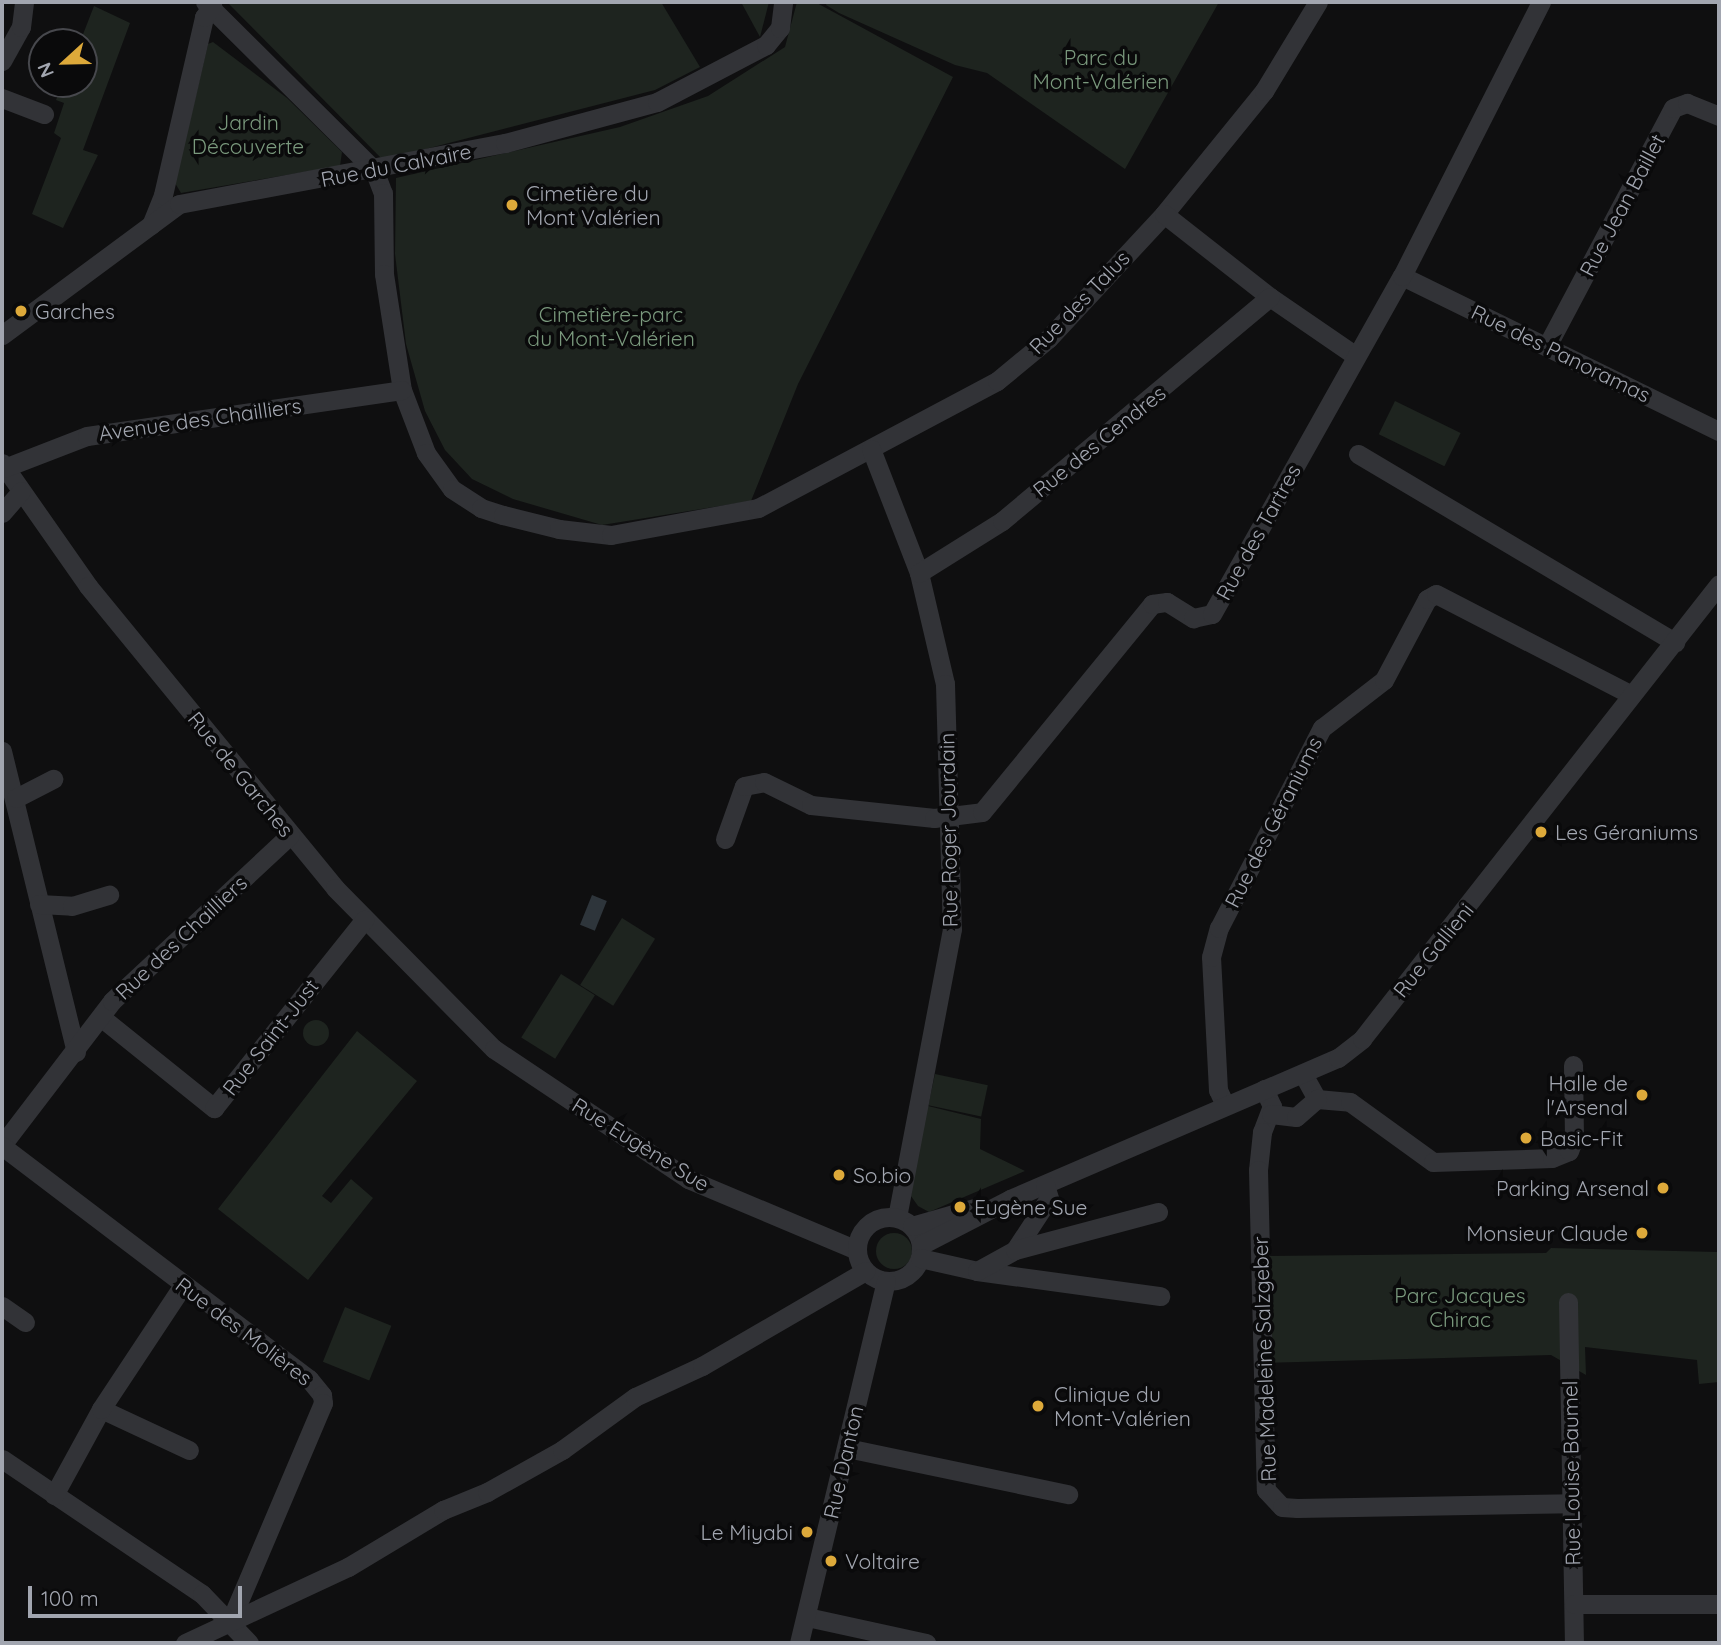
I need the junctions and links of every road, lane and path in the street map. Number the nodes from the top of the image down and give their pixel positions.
1 (24, 2) edge
2 (783, 2) edge
3 (1318, 2) edge
4 (1541, 2) edge
5 (209, 4) edge
6 (2, 61) edge
7 (2, 98) edge
8 (44, 114) dead end
9 (1719, 117) edge
10 (374, 170) junction
11 (171, 199) junction
12 (1164, 214) junction
13 (1402, 276) junction
14 (1270, 298) junction
15 (2, 335) edge
16 (1547, 346) junction
17 (1356, 356) junction
18 (402, 390) junction
19 (1719, 431) edge
20 (871, 449) junction
21 (1358, 454) dead end
22 (3, 466) edge
23 (21, 491) junction
24 (2, 513) edge
25 (919, 573) junction
26 (1719, 584) edge
27 (1675, 642) junction
28 (1632, 695) junction
29 (2, 751) edge
30 (53, 779) dead end
31 (16, 798) junction
32 (948, 815) junction
33 (290, 835) junction
34 (725, 839) dead end
35 (109, 895) dead end
36 (39, 904) junction
37 (364, 920) junction
38 (102, 1017) junction
39 (76, 1052) junction
40 (508, 1059) joint
41 (1573, 1065) dead end
42 (1303, 1074) junction
43 (1264, 1089) junction
44 (1318, 1098) junction
45 (1225, 1105) junction
46 (1271, 1114) junction
47 (2, 1145) edge
48 (1045, 1185) junction
49 (1010, 1199) junction
50 (1158, 1212) dead end
51 (904, 1222) junction
52 (857, 1250) junction
53 (1015, 1250) junction
54 (920, 1252) junction
55 (865, 1271) junction
56 (977, 1271) junction
57 (886, 1281) junction
58 (183, 1285) junction
59 (1160, 1296) dead end
60 (1568, 1302) dead end
61 (2, 1306) edge
62 (25, 1322) dead end
63 (101, 1409) junction
64 (846, 1448) junction
65 (190, 1450) dead end
66 (2, 1459) edge
67 (1068, 1494) dead end
68 (54, 1495) junction
69 (1572, 1503) junction
70 (1574, 1604) junction
71 (1719, 1604) edge
72 (807, 1617) junction
73 (230, 1622) junction
74 (185, 1643) edge
75 (248, 1643) edge
76 (799, 1643) edge
77 (926, 1643) edge
78 (1574, 1643) edge

1 - 6 street
2 - 10 street, Rue du Calvaire
3 - 12 street, Rue des Talus
4 - 13 street, Rue des Tartres
5 - 10 street
5 - 11 street
7 - 8 street
9 - 16 street, Rue Jean Baillet
10 - 11 street, Rue du Calvaire
10 - 18 street, Rue des Talus
11 - 15 street, Rue du Calvaire
12 - 14 street
12 - 20 street, Rue des Talus
13 - 16 street, Rue des Panoramas
13 - 17 street, Rue des Tartres
14 - 17 street
14 - 25 street, Rue des Cendres
16 - 19 street, Rue des Panoramas
17 - 32 street, Rue des Tartres
18 - 20 street, Rue des Talus
18 - 22 street, Avenue des Chailliers
20 - 25 street, Rue Roger Jourdain
21 - 27 street
22 - 23 street, Rue de Garches
23 - 24 street
23 - 33 street, Rue de Garches
25 - 32 street, Rue Roger Jourdain
26 - 27 street, Rue Gallieni
27 - 28 street, Rue Gallieni
28 - 42 street, Rue Gallieni
28 - 45 street, Rue des Géraniums
29 - 31 street
30 - 31 street
31 - 36 street
32 - 34 street, Rue des Tartres
32 - 51 street, Rue Roger Jourdain
33 - 37 street, Rue de Garches
33 - 38 street, Rue des Chailliers
35 - 36 street
36 - 39 street
37 - 38 street, Rue Saint-Just
37 - 40 street, Rue de Garches
38 - 39 street, Rue des Chailliers
39 - 47 street, Rue des Chailliers
40 - 52 street, Rue Eugène Sue
41 - 44 street
42 - 43 street, Rue Gallieni
42 - 44 street
43 - 45 street, Rue Gallieni
43 - 46 street
44 - 46 street
45 - 48 street, Rue Gallieni
46 - 69 street, Rue Madeleine Salzgeber
47 - 58 street, Rue des Molières
48 - 49 street, Rue Gallieni
48 - 53 street
49 - 51 street, Rue Gallieni
49 - 54 street, Rue Gallieni
50 - 53 street
51 - 52 street
51 - 54 street
52 - 55 street
53 - 56 street
54 - 56 street
54 - 57 street
55 - 57 street
55 - 73 street
56 - 59 street
57 - 64 street, Rue Danton
58 - 63 street
58 - 73 street, Rue des Molières
60 - 69 street, Rue Louise Baumel
61 - 62 street
63 - 65 street
63 - 68 street
64 - 67 street
64 - 72 street, Rue Danton
66 - 68 street
68 - 73 street
69 - 70 street, Rue Louise Baumel
70 - 71 street
70 - 78 street, Rue Louise Baumel
72 - 76 street, Rue Danton
72 - 77 street
73 - 74 street
73 - 75 street

